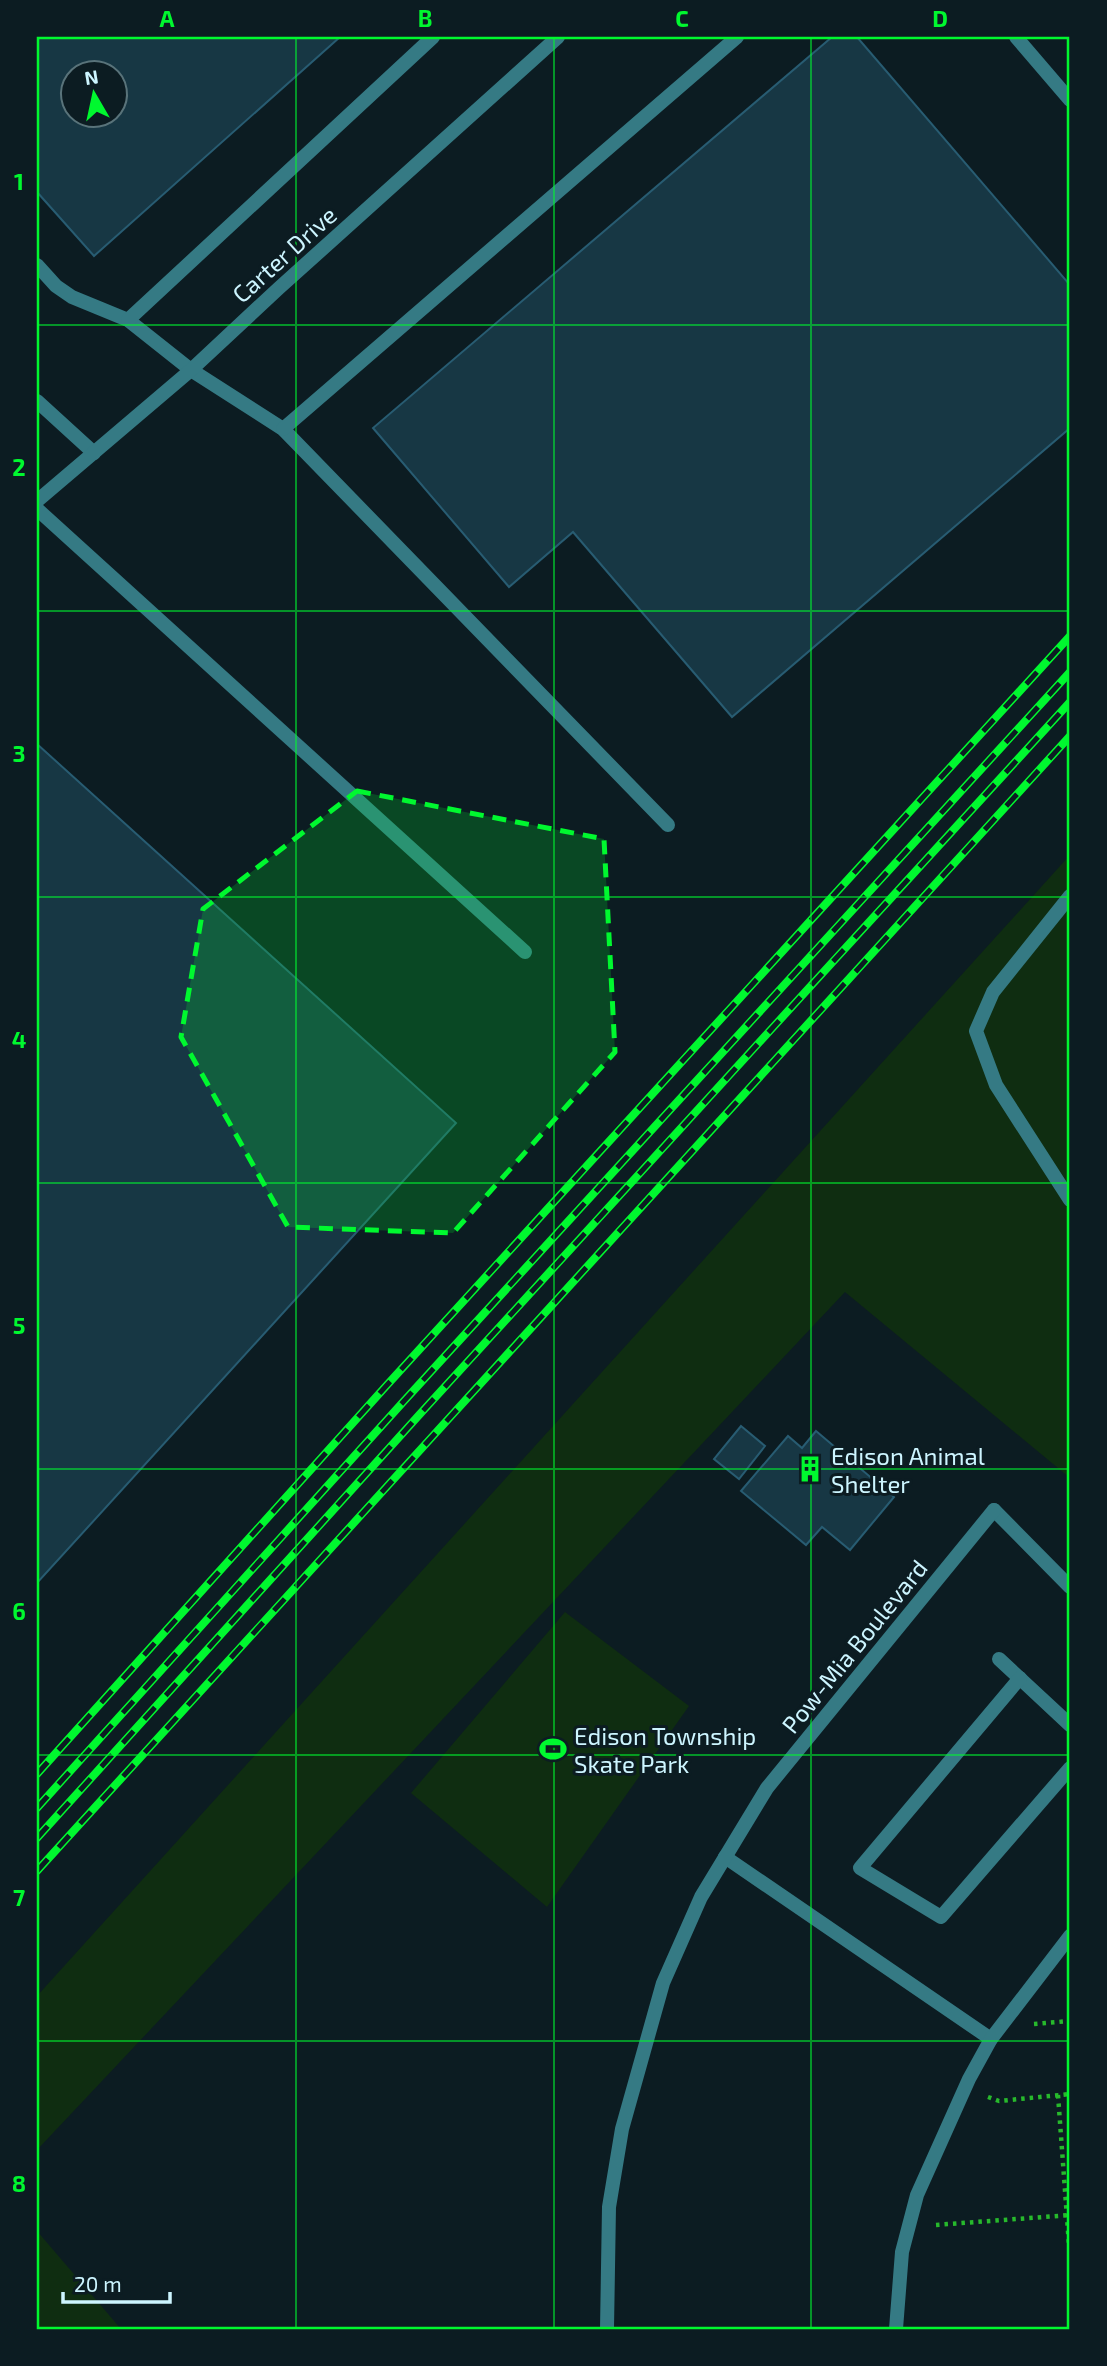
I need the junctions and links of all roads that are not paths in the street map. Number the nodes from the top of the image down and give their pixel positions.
1 (433, 37) edge
2 (558, 37) edge
3 (737, 37) edge
4 (1016, 37) edge
5 (1070, 100) edge
6 (37, 265) edge
7 (128, 320) junction
8 (191, 370) junction
9 (37, 401) edge
10 (283, 429) junction
11 (94, 453) junction
12 (37, 500) edge
13 (37, 509) edge
14 (668, 825) dead end
15 (1070, 896) edge
16 (525, 952) dead end
17 (1070, 1200) edge
18 (1070, 1587) edge
19 (999, 1659) dead end
20 (1020, 1678) junction
21 (1070, 1725) edge
22 (1070, 1768) edge
23 (725, 1857) junction
24 (1070, 1936) edge
25 (991, 2039) junction
26 (607, 2329) edge
27 (896, 2329) edge

1 - 7 street
2 - 8 street, Carter Drive
3 - 10 street
4 - 5 street
6 - 7 street
7 - 8 street
8 - 10 street
8 - 11 street, Carter Drive
9 - 11 street
10 - 14 street
11 - 12 street, Carter Drive
13 - 16 street
15 - 17 street
18 - 23 street, Pow-Mia Boulevard
19 - 20 street
20 - 21 street
20 - 22 street
23 - 25 street
23 - 26 street, Pow-Mia Boulevard
24 - 25 street
25 - 27 street

